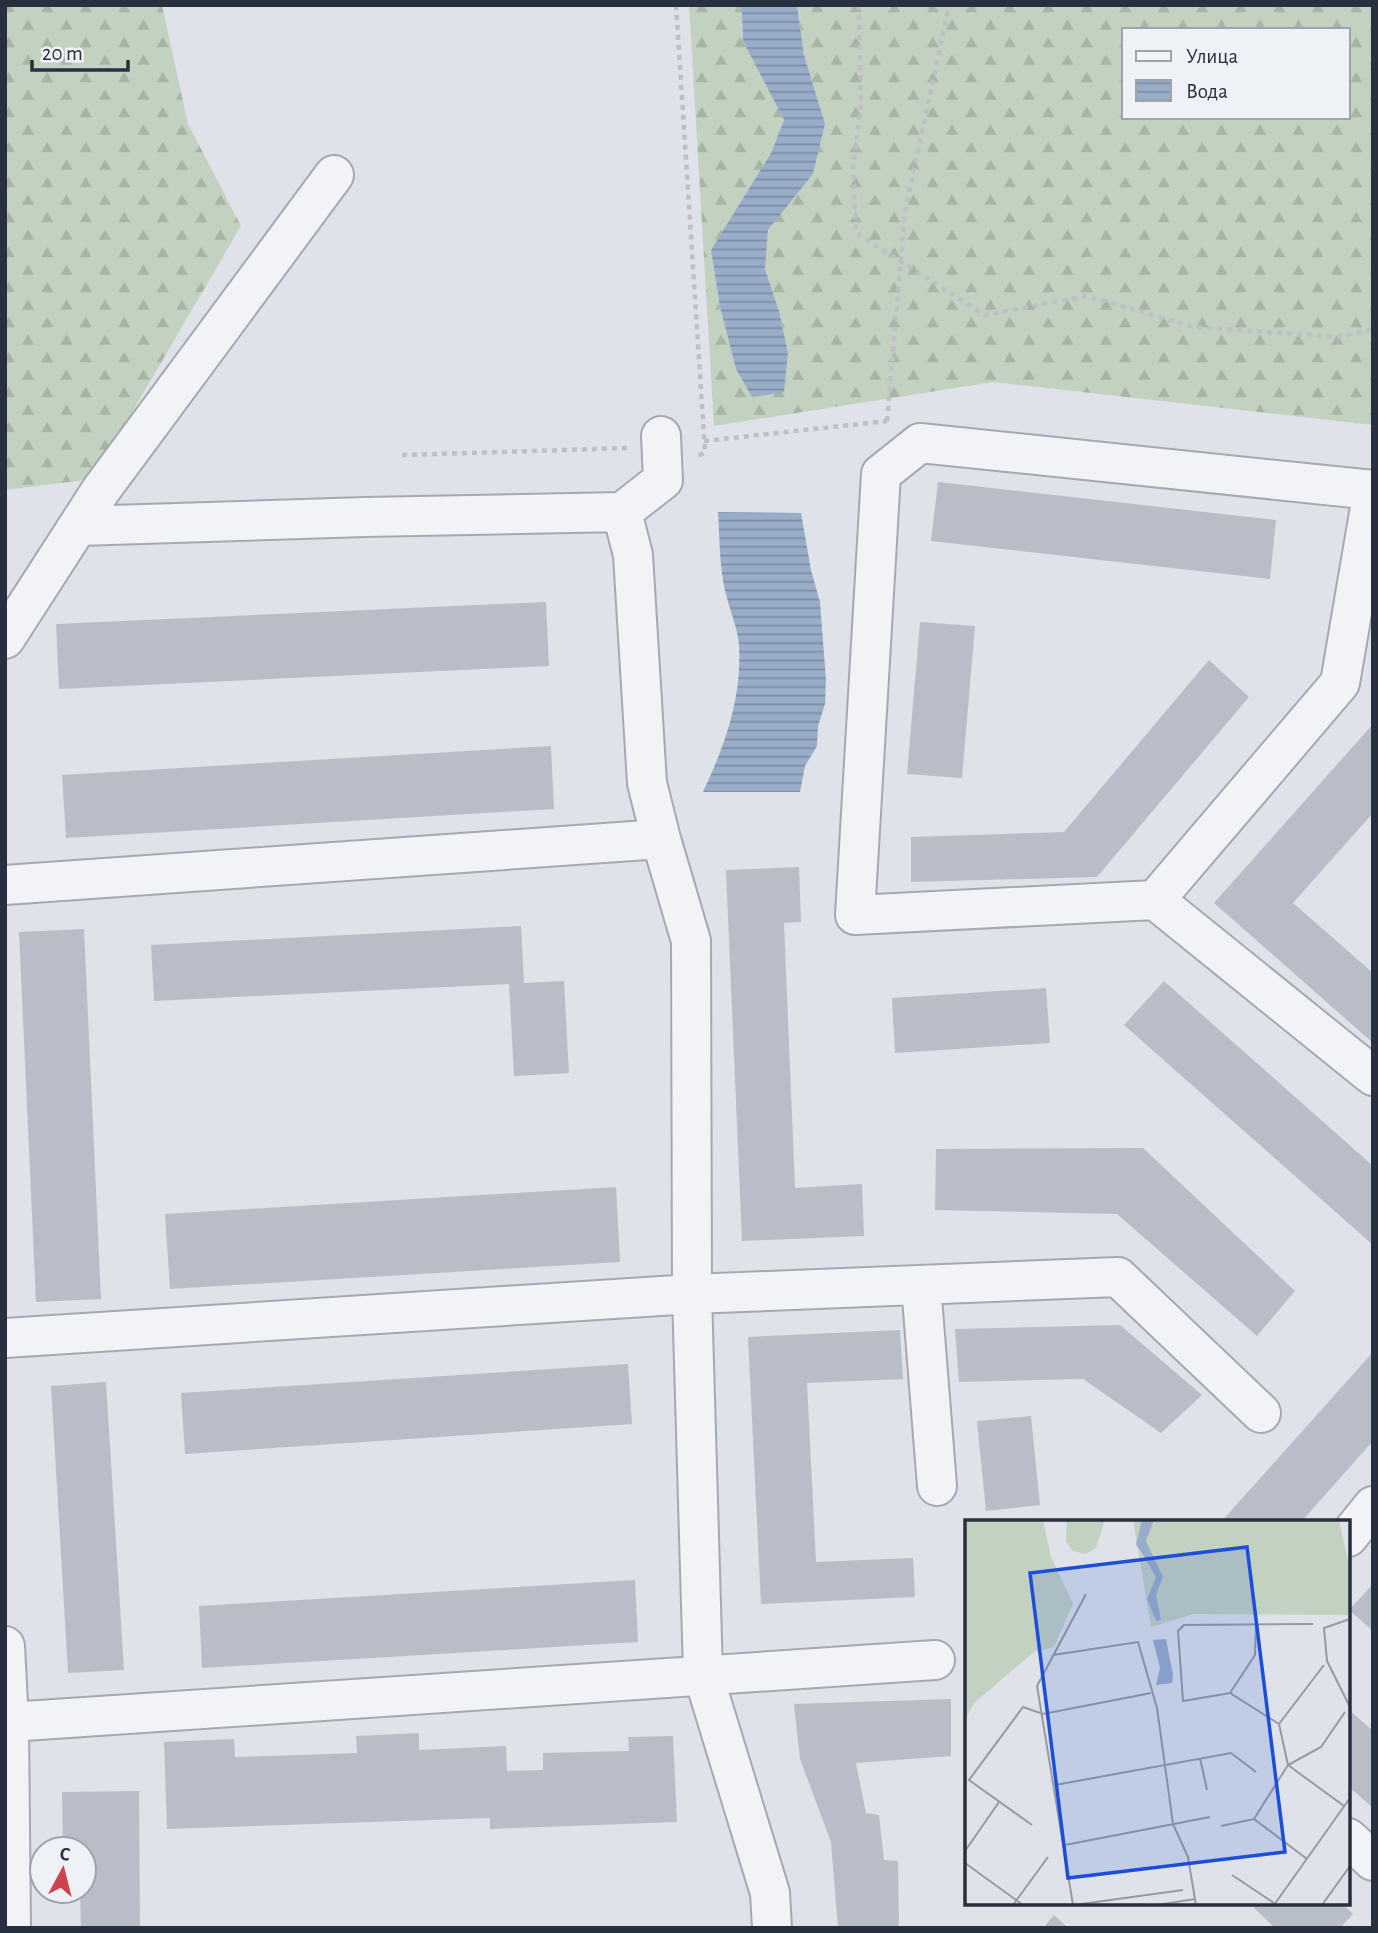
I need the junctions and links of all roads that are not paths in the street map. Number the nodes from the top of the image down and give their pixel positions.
1 (334, 175) dead end
2 (661, 436) dead end
3 (1373, 490) edge
4 (622, 512) junction
5 (79, 526) junction
6 (5, 639) edge
7 (660, 839) junction
8 (5, 885) edge
9 (1155, 900) junction
10 (1373, 1076) edge
11 (921, 1285) junction
12 (692, 1294) junction
13 (5, 1338) edge
14 (1261, 1413) dead end
15 (937, 1486) dead end
16 (1373, 1506) edge
17 (1350, 1535) edge
18 (5, 1646) edge
19 (935, 1660) dead end
20 (704, 1674) junction
21 (9, 1722) junction
22 (1350, 1840) edge
23 (1373, 1861) edge
24 (10, 1928) edge
25 (772, 1928) edge

1 - 5 street
2 - 4 street
3 - 9 street
3 - 9 street
4 - 5 street
4 - 7 street
5 - 6 street
7 - 8 street
7 - 12 street
9 - 10 street
11 - 12 street
11 - 14 street
11 - 15 street
12 - 13 street
12 - 20 street
16 - 17 street
18 - 21 street
19 - 20 street
20 - 21 street
20 - 25 street
21 - 24 street
22 - 23 street

